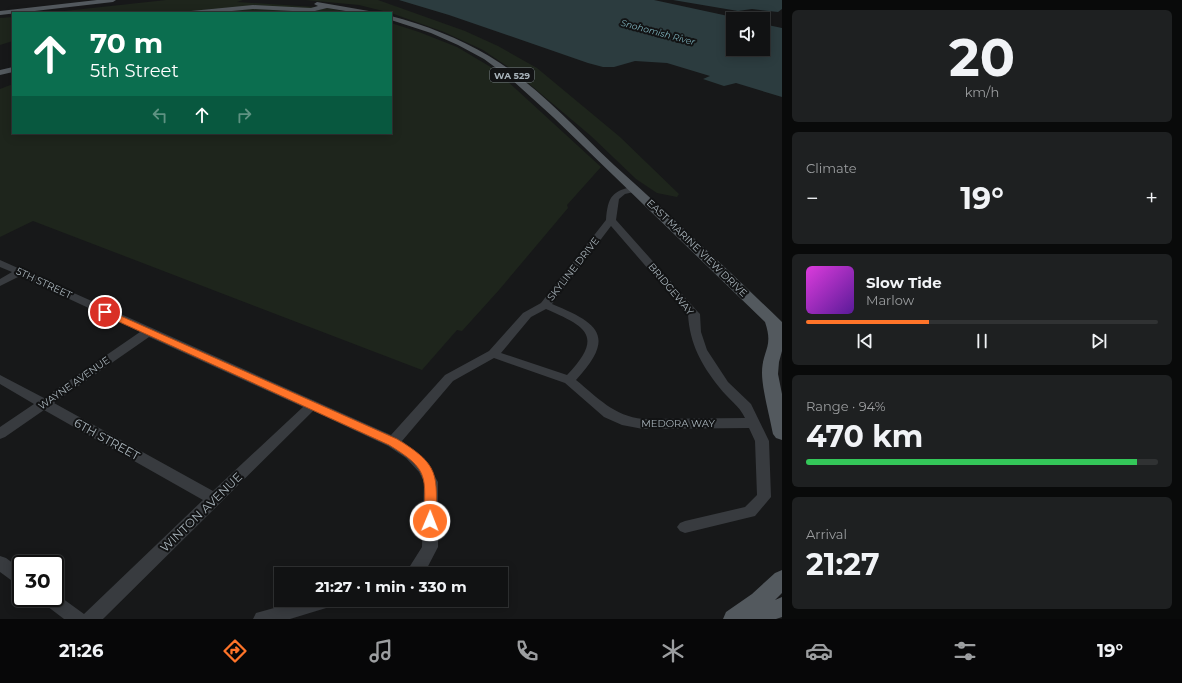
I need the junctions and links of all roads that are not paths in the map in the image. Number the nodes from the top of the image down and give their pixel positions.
1 (97, 0) edge
2 (110, 0) edge
3 (113, 0) edge
4 (252, 1) edge
5 (293, 2) dead end
6 (74, 4) junction
7 (326, 6) junction
8 (201, 12) edge
9 (363, 12) edge
10 (0, 13) edge
11 (392, 18) edge
12 (12, 69) edge
13 (0, 73) edge
14 (635, 189) junction
15 (611, 220) junction
16 (0, 263) edge
17 (20, 272) junction
18 (0, 283) edge
19 (544, 305) junction
20 (777, 325) edge
21 (148, 332) junction
22 (493, 354) junction
23 (782, 361) edge
24 (770, 374) junction
25 (0, 379) edge
26 (569, 380) junction
27 (44, 404) junction
28 (311, 406) junction
29 (753, 423) junction
30 (0, 434) edge
31 (782, 434) edge
32 (393, 442) junction
33 (214, 499) junction
34 (685, 527) dead end
35 (0, 563) edge
36 (419, 567) edge
37 (12, 572) edge
38 (782, 579) edge
39 (61, 607) edge
40 (305, 607) edge
41 (782, 607) edge
42 (78, 619) edge
43 (91, 619) edge
44 (262, 619) edge
45 (734, 619) edge
46 (749, 619) edge

1 - 6 main road
2 - 3 main road
2 - 6 main road
4 - 7 main road
5 - 7 main road
6 - 10 main road
7 - 8 main road
7 - 9 main road
11 - 14 main road, EAST MARINE VIEW DRIVE / WA 529
12 - 13 main road
14 - 15 street
14 - 20 main road, EAST MARINE VIEW DRIVE / WA 529
15 - 19 street, SKYLINE DRIVE
15 - 29 street, BRIDGEWAY
16 - 17 street, 5TH STREET
17 - 18 street
17 - 21 street, 5TH STREET
19 - 22 street, SKYLINE DRIVE
19 - 26 street
20 - 24 main road
21 - 27 street, WAYNE AVENUE
21 - 28 street, 5TH STREET
22 - 26 street, MEDORA WAY
22 - 32 street, SKYLINE DRIVE
23 - 24 main road
24 - 31 main road
25 - 27 street, 6TH STREET
26 - 29 street, MEDORA WAY
27 - 30 street, WAYNE AVENUE
27 - 33 street, 6TH STREET
28 - 32 street, 5TH STREET
28 - 33 street, WINTON AVENUE
29 - 34 street, BRIDGEWAY
32 - 36 street, 5TH STREET
33 - 43 street, WINTON AVENUE
35 - 37 street
38 - 45 main road
39 - 42 street
40 - 44 street
41 - 46 main road

